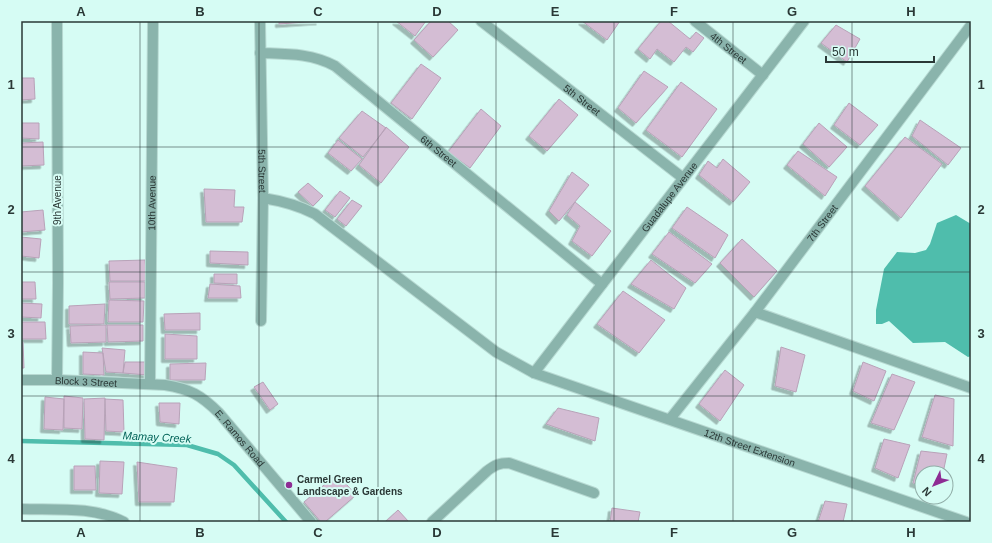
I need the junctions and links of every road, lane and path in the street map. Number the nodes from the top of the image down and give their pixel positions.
1 (57, 21) edge
2 (153, 21) edge
3 (260, 21) edge
4 (481, 21) edge
5 (695, 21) edge
6 (804, 21) edge
7 (971, 25) edge
8 (260, 53) junction
9 (763, 75) junction
10 (683, 178) junction
11 (263, 198) junction
12 (602, 284) junction
13 (755, 312) junction
14 (261, 321) dead end
15 (534, 373) junction
16 (21, 380) edge
17 (57, 380) junction
18 (150, 384) junction
19 (971, 388) edge
20 (670, 419) junction
21 (594, 493) dead end
22 (21, 509) edge
23 (124, 522) edge
24 (311, 522) edge
25 (432, 522) edge
26 (966, 522) edge

1 - 17 street, 9th Avenue
2 - 18 street, 10th Avenue
3 - 8 street, 5th Street
4 - 10 street, 5th Street
5 - 9 street, 4th Street
6 - 9 street, Guadalupe Avenue
7 - 13 street, 7th Street
8 - 11 street, 5th Street
8 - 12 street, 6th Street
9 - 10 street, Guadalupe Avenue
10 - 12 street, Guadalupe Avenue
11 - 14 street, 5th Street
11 - 15 street
12 - 15 street, Guadalupe Avenue
13 - 19 street
13 - 20 street, 7th Street
15 - 20 street, 12th Street Extension
16 - 17 street, Block 3 Street
17 - 18 street, Block 3 Street
18 - 24 street, E. Ramos Road
20 - 26 street, 12th Street Extension
21 - 25 street
22 - 23 street

